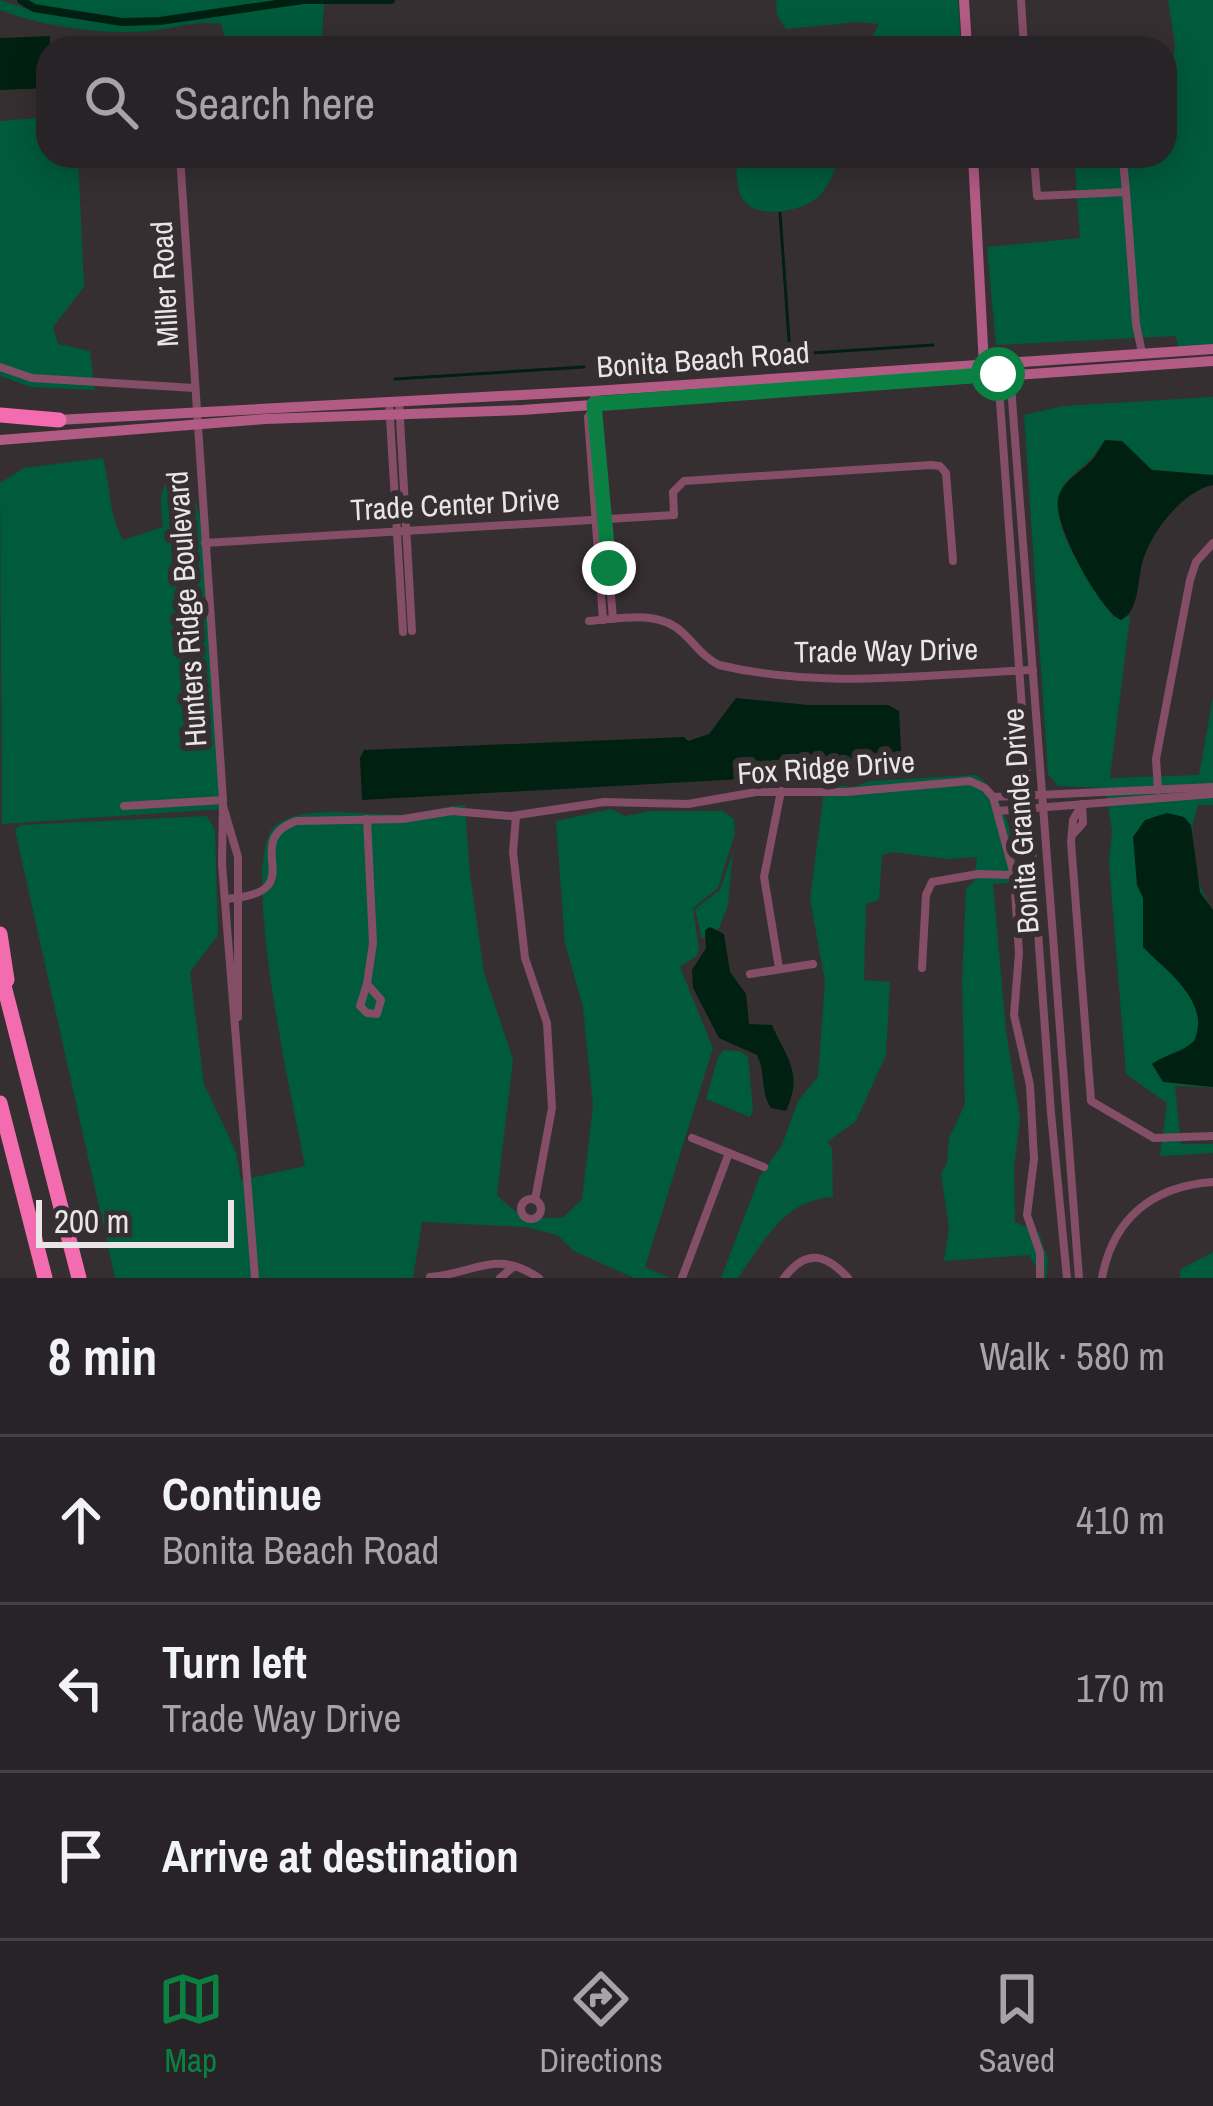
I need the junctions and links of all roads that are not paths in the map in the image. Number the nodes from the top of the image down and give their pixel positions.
1 (964, 0) edge
2 (1021, 0) edge
3 (966, 36) edge
4 (1023, 36) edge
5 (181, 168) edge
6 (974, 168) edge
7 (1035, 168) edge
8 (1124, 168) edge
9 (1126, 192) junction
10 (1213, 349) edge
11 (1142, 352) junction
12 (1213, 361) edge
13 (0, 367) edge
14 (997, 368) junction
15 (194, 388) junction
16 (594, 402) junction
17 (394, 408) junction
18 (196, 417) junction
19 (0, 420) edge
20 (59, 420) joint
21 (0, 440) edge
22 (600, 520) junction
23 (402, 530) junction
24 (206, 543) junction
25 (1213, 543) edge
26 (952, 561) dead end
27 (608, 620) junction
28 (589, 621) dead end
29 (408, 632) dead end
30 (1033, 670) junction
31 (1019, 671) junction
32 (1158, 790) junction
33 (781, 791) junction
34 (1213, 791) edge
35 (1042, 794) junction
36 (1028, 795) junction
37 (993, 797) junction
38 (1083, 799) junction
39 (223, 803) junction
40 (124, 806) dead end
41 (1029, 808) junction
42 (1043, 808) junction
43 (998, 811) junction
44 (516, 816) junction
45 (367, 819) junction
46 (1014, 875) junction
47 (239, 898) junction
48 (225, 899) junction
49 (0, 934) edge
50 (813, 964) dead end
51 (778, 968) junction
52 (922, 968) dead end
53 (0, 970) edge
54 (750, 974) dead end
55 (367, 984) dead end
56 (9, 1007) junction
57 (238, 1022) junction
58 (0, 1103) edge
59 (1213, 1136) edge
60 (692, 1138) dead end
61 (729, 1153) junction
62 (1069, 1166) junction
63 (764, 1167) dead end
64 (1056, 1167) junction
65 (1213, 1182) edge
66 (535, 1200) dead end
67 (513, 1268) junction
68 (430, 1276) edge
69 (454, 1277) edge
70 (45, 1278) edge
71 (79, 1278) edge
72 (255, 1278) edge
73 (500, 1278) edge
74 (539, 1278) edge
75 (682, 1278) edge
76 (784, 1278) edge
77 (848, 1278) edge
78 (1040, 1278) edge
79 (1066, 1278) edge
80 (1078, 1278) edge
81 (1102, 1278) edge

1 - 3 street
2 - 4 street
5 - 15 street, Miller Road
6 - 14 street, Bonita Grande Drive
7 - 9 street
8 - 9 street
9 - 11 street
10 - 11 street, Bonita Beach Road
11 - 14 street, Bonita Beach Road
12 - 14 street, Bonita Beach Road
13 - 15 street
14 - 16 street, Bonita Beach Road
14 - 30 street, Bonita Grande Drive
14 - 31 street, Bonita Grande Drive
15 - 18 street, Miller Road
16 - 17 street, Bonita Beach Road
16 - 22 street
17 - 18 street, Bonita Beach Road
17 - 23 street
18 - 20 street
18 - 21 street
18 - 24 street, Hunters Ridge Boulevard
19 - 20 highway
22 - 23 street, Trade Center Drive
22 - 26 street, Trade Center Drive
22 - 27 street
23 - 24 street, Trade Center Drive
23 - 29 street
24 - 39 street, Hunters Ridge Boulevard
25 - 32 street
27 - 28 street, Trade Way Drive
27 - 31 street, Trade Way Drive
30 - 31 street, Trade Way Drive
30 - 35 street, Bonita Grande Drive
31 - 36 street, Bonita Grande Drive
32 - 34 street
32 - 38 street
33 - 37 street, Fox Ridge Drive
33 - 44 street, Fox Ridge Drive
33 - 51 street
34 - 38 street
35 - 36 street, Fox Ridge Drive
35 - 38 street, Fox Ridge Drive
35 - 42 street, Bonita Grande Drive
36 - 37 street, Fox Ridge Drive
36 - 41 street, Bonita Grande Drive
37 - 43 street
38 - 42 street
38 - 59 street
39 - 40 street
39 - 47 street, Hunters Ridge Boulevard
39 - 48 street, Hunters Ridge Boulevard
41 - 42 street
41 - 43 street
41 - 64 street, Bonita Grande Drive
42 - 62 street, Bonita Grande Drive
43 - 46 street
44 - 45 street, Fox Ridge Drive
44 - 66 street
45 - 47 street, Fox Ridge Drive
45 - 55 street
46 - 52 street
46 - 78 street
47 - 48 street
47 - 57 street, Hunters Ridge Boulevard
48 - 57 street, Hunters Ridge Boulevard
49 - 56 highway
50 - 51 street
51 - 54 street
53 - 56 highway
56 - 71 highway
57 - 72 street, Hunters Ridge Boulevard
58 - 70 highway
60 - 61 street
61 - 63 street
61 - 75 street
62 - 64 street
62 - 80 street, Bonita Grande Drive
64 - 79 street, Bonita Grande Drive
65 - 81 street
67 - 69 street
67 - 73 street
67 - 74 street
68 - 69 street
76 - 77 street

